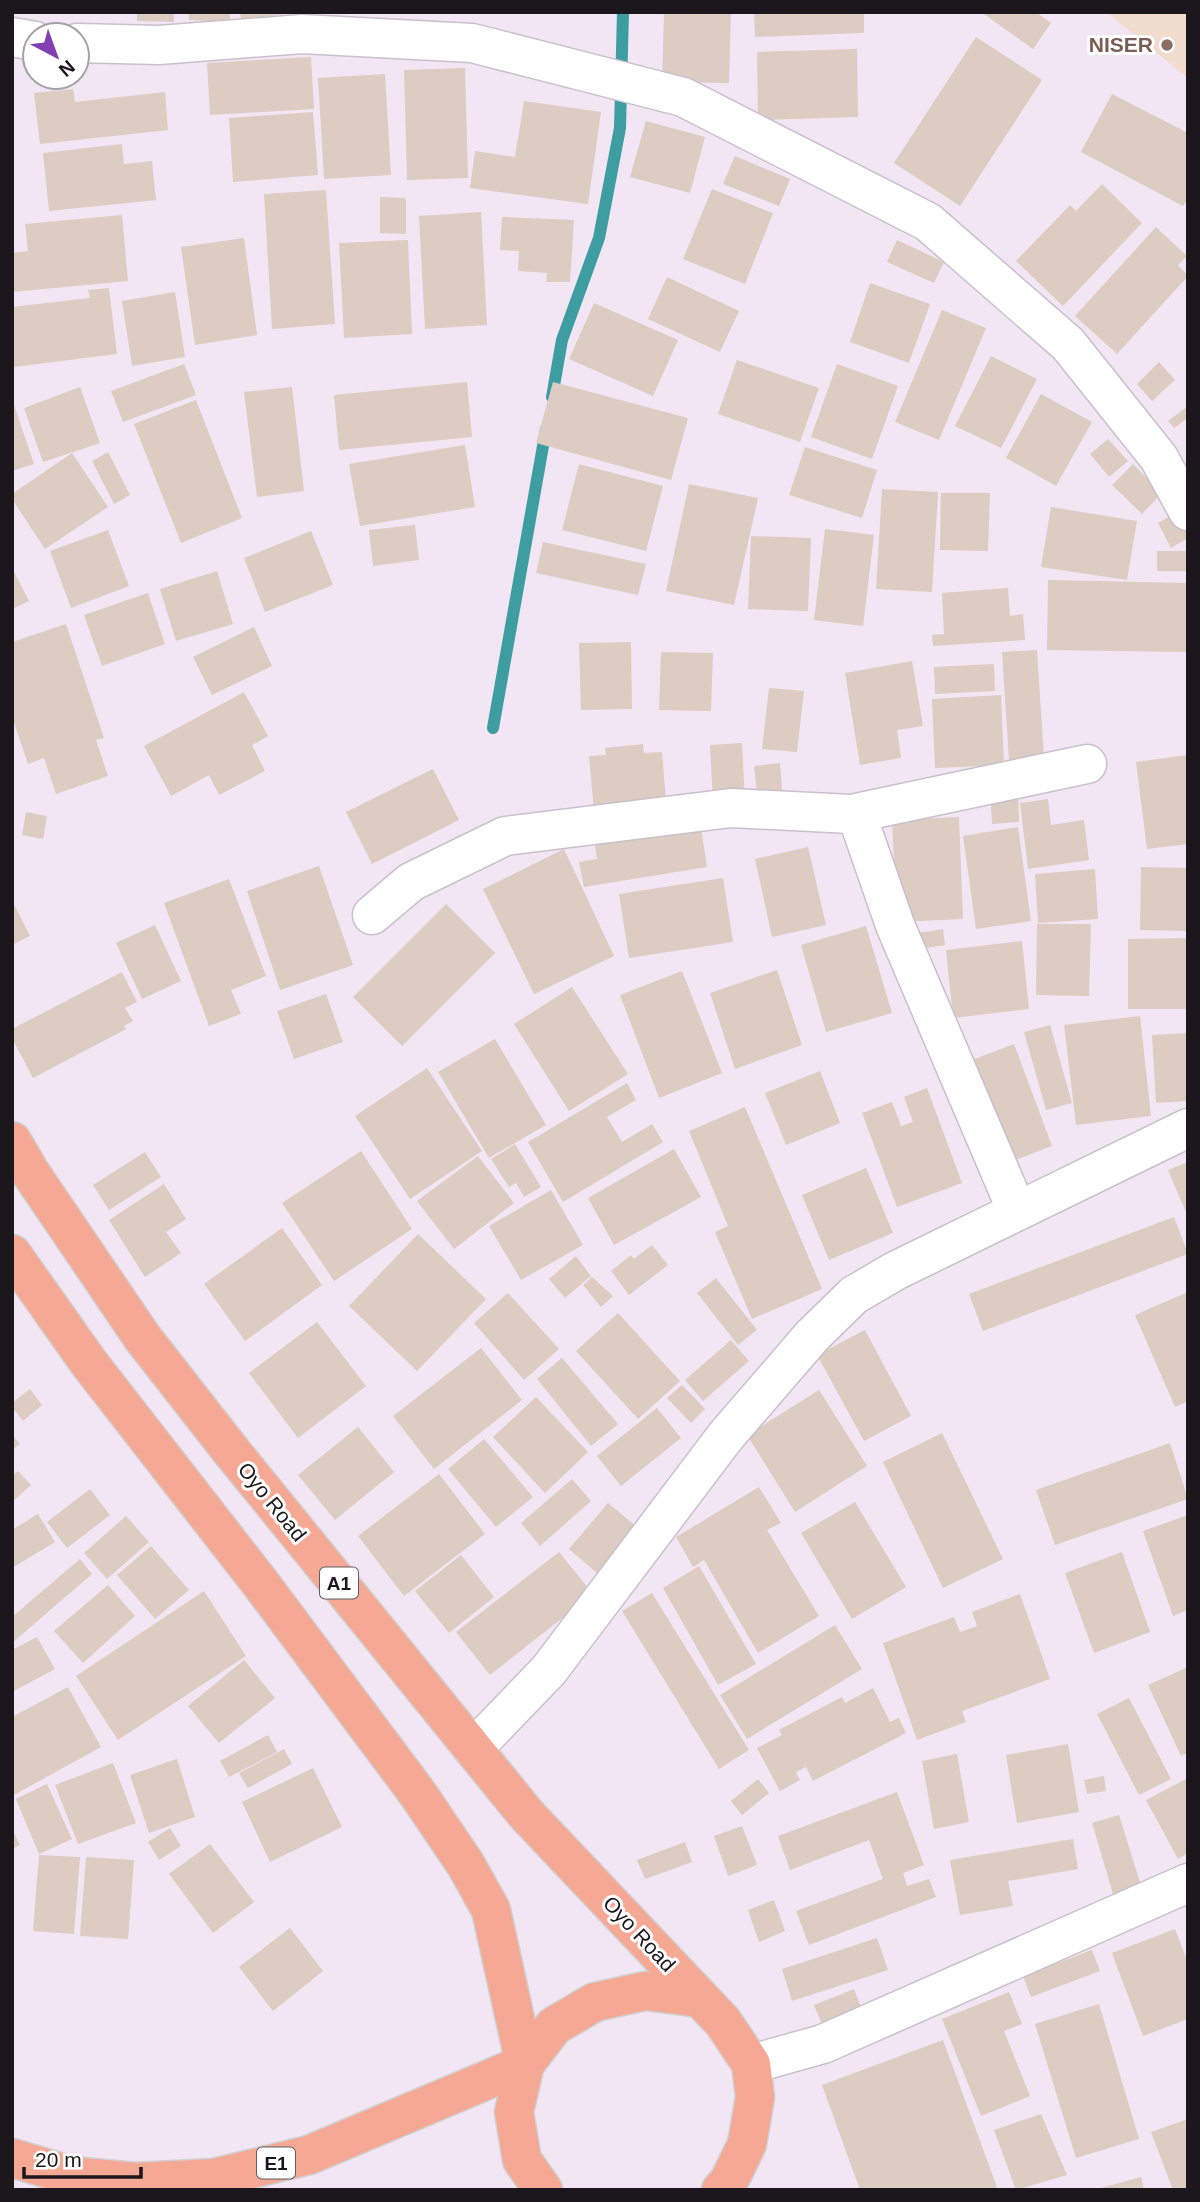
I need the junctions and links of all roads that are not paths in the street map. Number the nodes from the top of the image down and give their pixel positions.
1 (91, 43) edge
2 (1188, 511) edge
3 (1087, 764) dead end
4 (851, 814) junction
5 (372, 915) dead end
6 (1188, 1128) edge
7 (12, 1141) edge
8 (1017, 1211) junction
9 (12, 1254) edge
10 (473, 1749) junction
11 (1188, 1883) edge
12 (700, 1998) junction
13 (525, 2064) junction
14 (751, 2064) junction
15 (747, 2144) junction
16 (12, 2158) edge
17 (543, 2190) edge
18 (721, 2190) edge
19 (744, 2190) edge

1 - 2 street
3 - 4 street
4 - 5 street
4 - 8 street
6 - 8 street
7 - 10 highway, Oyo Road / A1
8 - 10 street
9 - 13 highway
10 - 12 highway, Oyo Road / A1
11 - 14 street
12 - 13 highway
12 - 14 highway, Oyo Road
13 - 16 highway, E1
13 - 17 highway
14 - 15 highway
15 - 18 highway
15 - 19 highway

